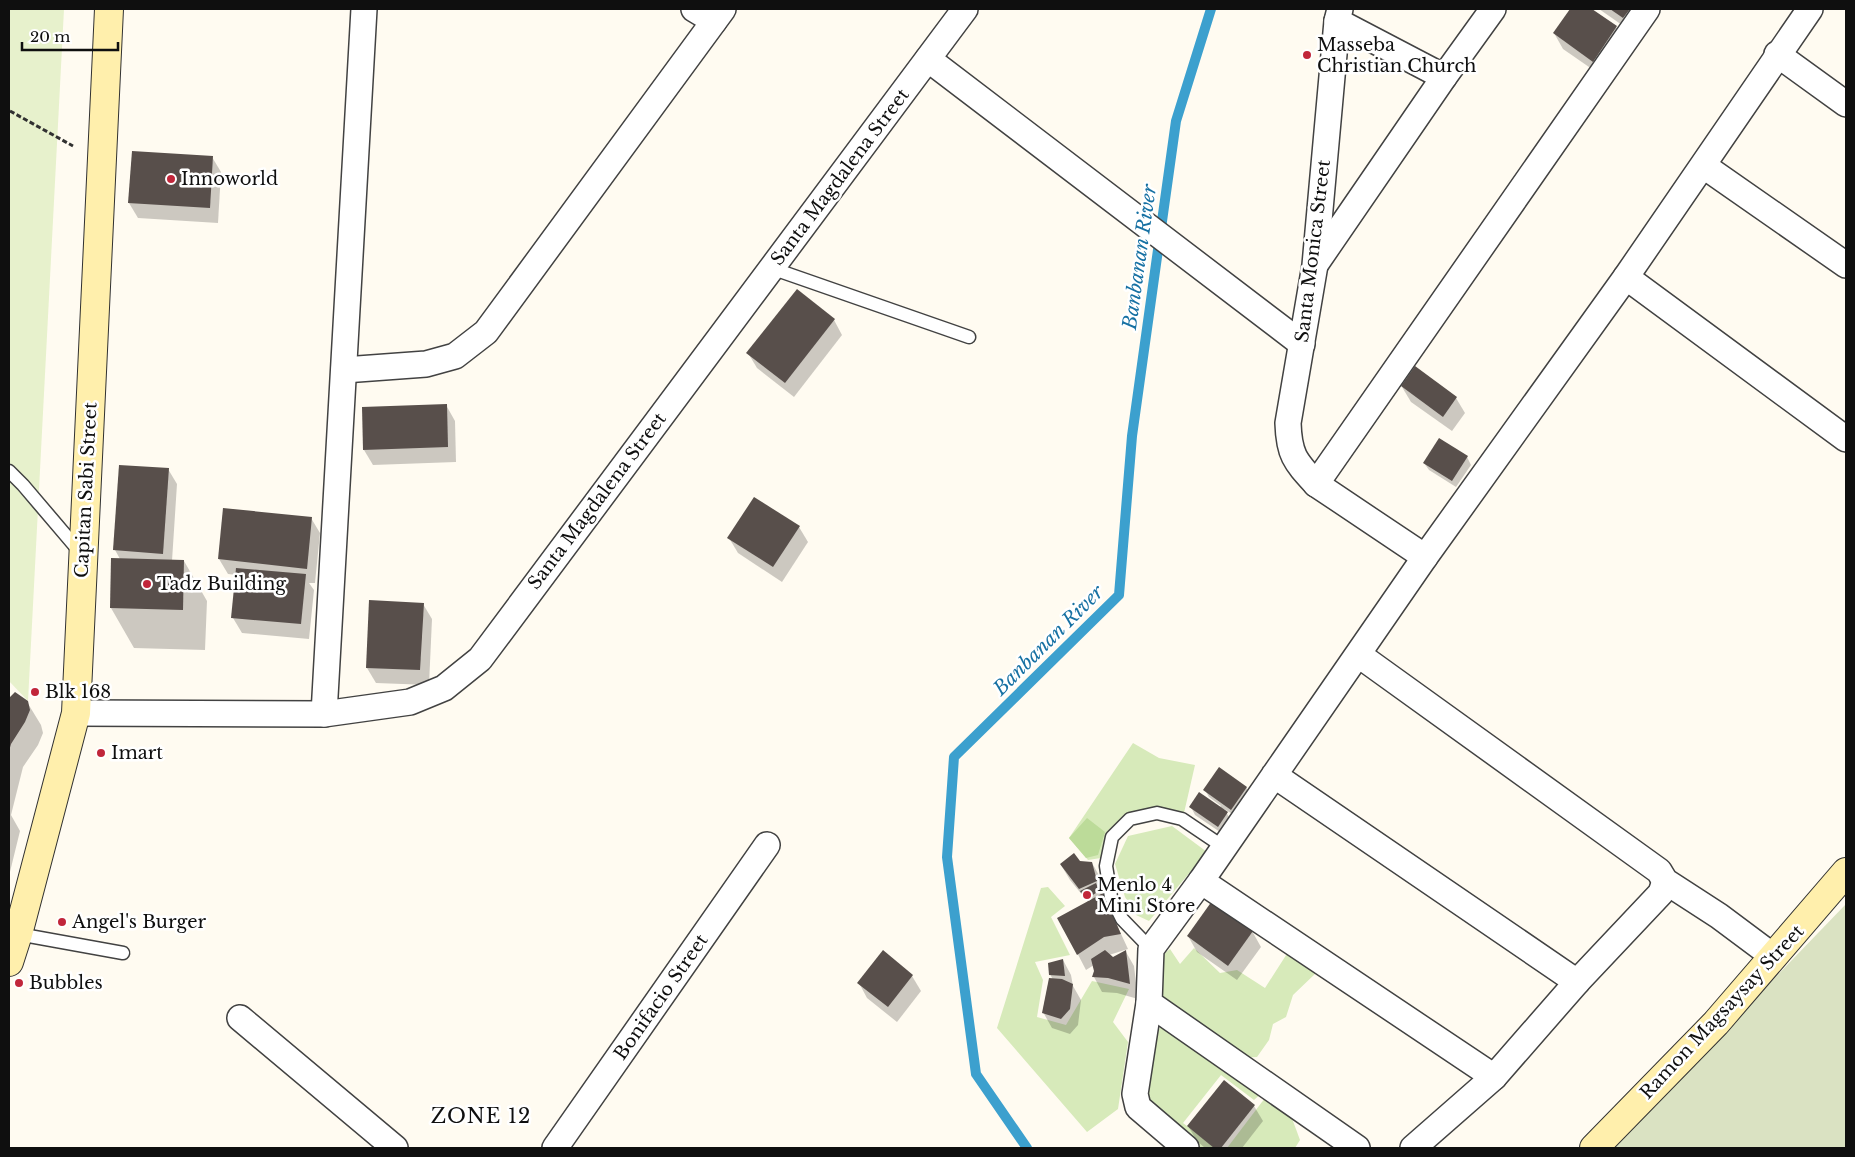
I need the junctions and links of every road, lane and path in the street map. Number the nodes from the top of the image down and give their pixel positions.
1 (109, 9) edge
2 (364, 9) edge
3 (965, 9) edge
4 (1493, 9) edge
5 (1647, 9) edge
6 (1810, 9) edge
7 (710, 13) edge
8 (1338, 15) edge
9 (1778, 54) junction
10 (928, 59) junction
11 (1444, 77) junction
12 (1846, 104) edge
13 (10, 111) edge
14 (102, 162) junction
15 (1704, 166) junction
16 (1315, 265) junction
17 (1846, 265) edge
18 (772, 268) junction
19 (1626, 277) junction
20 (969, 336) dead end
21 (1302, 344) junction
22 (344, 370) junction
23 (1846, 438) edge
24 (9, 471) edge
25 (1316, 484) junction
26 (83, 556) junction
27 (1425, 557) junction
28 (1359, 655) junction
29 (76, 713) junction
30 (324, 714) junction
31 (1274, 775) junction
32 (767, 845) dead end
33 (1225, 848) junction
34 (1846, 872) edge
35 (1201, 881) junction
36 (1665, 881) junction
37 (18, 934) junction
38 (1152, 949) junction
39 (123, 954) dead end
40 (1774, 957) junction
41 (9, 962) edge
42 (1577, 982) junction
43 (1149, 1003) junction
44 (240, 1018) dead end
45 (1494, 1077) junction
46 (395, 1148) edge
47 (555, 1148) edge
48 (1186, 1148) edge
49 (1357, 1148) edge
50 (1413, 1148) edge
51 (1594, 1148) edge

1 - 14 street, Capitan Sabi Street
2 - 22 street
3 - 10 street, Santa Magdalena Street
4 - 11 street
5 - 25 street
6 - 9 street
7 - 22 street
8 - 11 street
8 - 16 street, Santa Monica Street
9 - 12 street
9 - 15 street
10 - 18 street, Santa Magdalena Street
10 - 21 street
11 - 16 street
13 - 14 path
14 - 26 street, Capitan Sabi Street
15 - 17 street
15 - 19 street
16 - 21 street, Santa Monica Street
18 - 20 lane
18 - 30 street, Santa Magdalena Street
19 - 23 street
19 - 27 street
21 - 25 street, Santa Monica Street
22 - 30 street
24 - 26 lane
25 - 27 street, Santa Monica Street
26 - 29 street, Capitan Sabi Street
27 - 28 street
28 - 31 street
28 - 36 street
29 - 30 street, Santa Magdalena Street
29 - 37 street, Capitan Sabi Street
31 - 33 street
31 - 42 street
32 - 47 street, Bonifacio Street
33 - 35 street
33 - 38 lane
34 - 40 street, Ramon Magsaysay Street
35 - 38 street
35 - 45 street
36 - 40 street
36 - 42 street
37 - 39 lane
37 - 41 street, Capitan Sabi Street
38 - 43 street
40 - 51 street, Ramon Magsaysay Street
42 - 45 street
43 - 48 street
43 - 49 street
44 - 46 street
45 - 50 street

